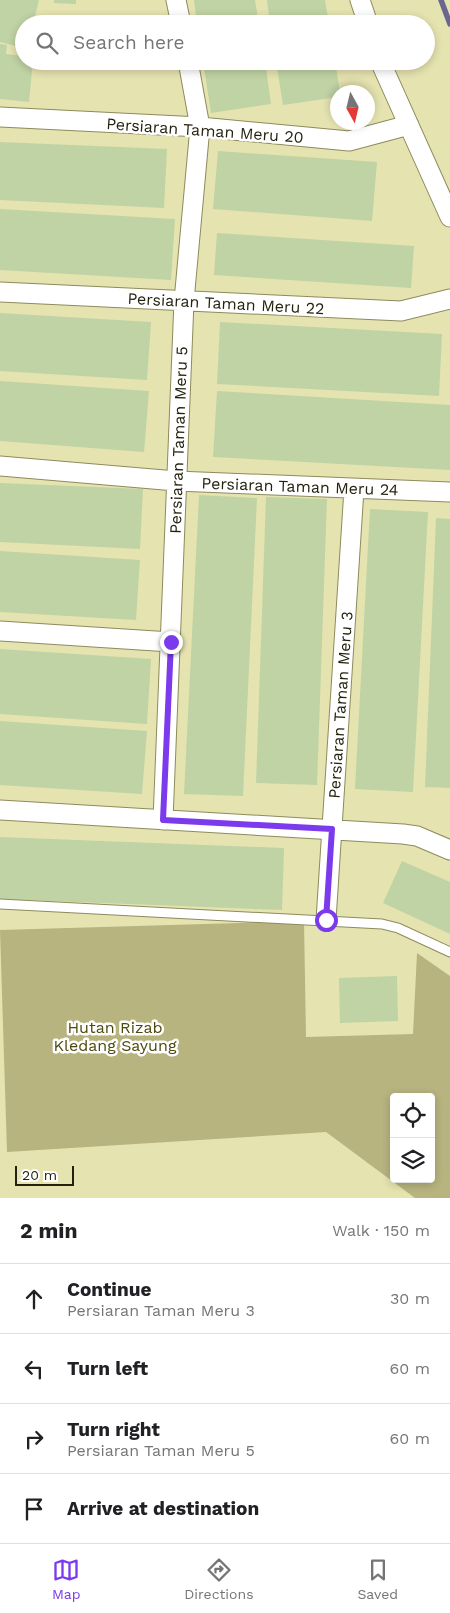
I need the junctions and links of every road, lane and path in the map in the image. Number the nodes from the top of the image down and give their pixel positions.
1 (176, 0) edge
2 (360, 0) edge
3 (179, 15) edge
4 (365, 15) edge
5 (190, 70) edge
6 (384, 70) edge
7 (0, 117) edge
8 (408, 126) junction
9 (200, 127) junction
10 (450, 218) edge
11 (0, 292) edge
12 (450, 299) edge
13 (184, 301) junction
14 (0, 466) edge
15 (176, 481) junction
16 (354, 489) junction
17 (450, 492) edge
18 (0, 632) edge
19 (171, 642) junction
20 (0, 810) edge
21 (163, 820) junction
22 (332, 829) junction
23 (450, 850) edge
24 (0, 904) edge
25 (326, 920) junction
26 (450, 952) edge

1 - 3 street
2 - 4 street
5 - 9 street, Persiaran Taman Meru 5
6 - 8 street
7 - 9 street, Persiaran Taman Meru 20
8 - 9 street, Persiaran Taman Meru 20
8 - 10 street
9 - 13 street, Persiaran Taman Meru 5
11 - 13 street, Persiaran Taman Meru 22
12 - 13 street, Persiaran Taman Meru 22
13 - 15 street, Persiaran Taman Meru 5
14 - 15 street, Persiaran Taman Meru 24
15 - 16 street, Persiaran Taman Meru 24
15 - 19 street, Persiaran Taman Meru 5
16 - 17 street, Persiaran Taman Meru 24
16 - 22 street, Persiaran Taman Meru 3
18 - 19 street
19 - 21 street, Persiaran Taman Meru 5
20 - 21 street
21 - 22 street
22 - 23 street
22 - 25 street, Persiaran Taman Meru 3
24 - 25 lane
25 - 26 lane

